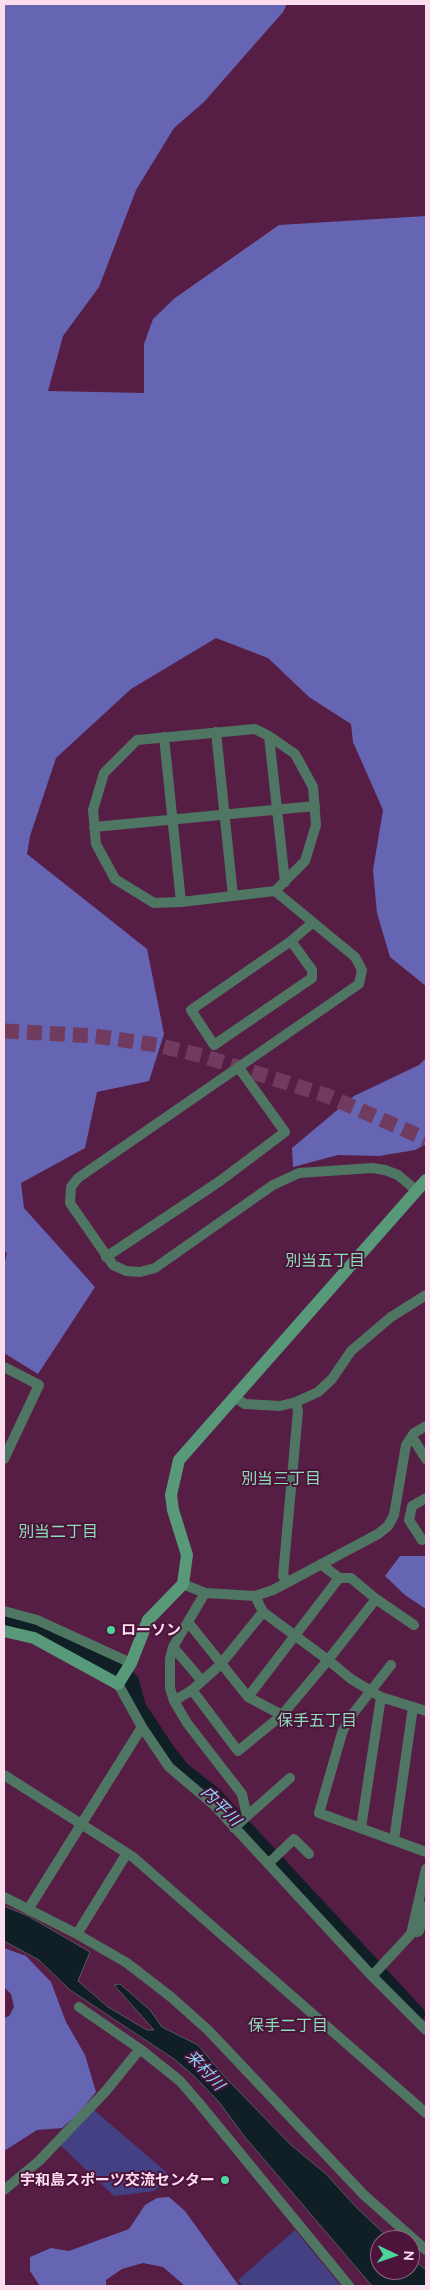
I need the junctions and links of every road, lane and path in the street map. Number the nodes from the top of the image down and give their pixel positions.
1 (216, 732) junction
2 (269, 736) junction
3 (164, 737) junction
4 (315, 806) junction
5 (277, 808) junction
6 (225, 814) junction
7 (172, 820) junction
8 (94, 828) junction
9 (285, 882) junction
10 (275, 891) junction
11 (233, 896) junction
12 (181, 902) junction
13 (312, 923) junction
14 (291, 941) junction
15 (239, 1068) junction
16 (426, 1180) edge
17 (417, 1191) junction
18 (106, 1257) junction
19 (426, 1296) edge
20 (4, 1367) edge
21 (234, 1397) junction
22 (296, 1402) junction
23 (426, 1426) edge
24 (410, 1438) junction
25 (4, 1459) edge
26 (426, 1459) edge
27 (426, 1498) edge
28 (422, 1540) dead end
29 (321, 1564) junction
30 (339, 1578) junction
31 (289, 1582) junction
32 (183, 1584) junction
33 (205, 1593) junction
34 (255, 1596) junction
35 (376, 1599) junction
36 (4, 1611) edge
37 (263, 1612) junction
38 (188, 1622) junction
39 (414, 1625) dead end
40 (4, 1631) edge
41 (295, 1636) junction
42 (173, 1647) junction
43 (328, 1660) junction
44 (220, 1665) junction
45 (391, 1665) dead end
46 (124, 1674) junction
47 (202, 1681) junction
48 (192, 1690) junction
49 (372, 1692) junction
50 (248, 1697) junction
51 (381, 1697) junction
52 (174, 1701) junction
53 (413, 1707) junction
54 (426, 1711) edge
55 (282, 1715) junction
56 (142, 1727) junction
57 (4, 1775) edge
58 (290, 1778) dead end
59 (240, 1822) junction
60 (82, 1823) junction
61 (361, 1828) junction
62 (394, 1840) junction
63 (426, 1852) edge
64 (128, 1853) junction
65 (309, 1854) dead end
66 (271, 1861) junction
67 (426, 1870) edge
68 (4, 1898) edge
69 (426, 1906) edge
70 (28, 1908) junction
71 (78, 1934) junction
72 (411, 1934) junction
73 (375, 1973) junction
74 (80, 2007) dead end
75 (426, 2030) edge
76 (140, 2049) junction
77 (426, 2113) edge
78 (4, 2190) edge
79 (426, 2250) edge
80 (349, 2286) edge

1 - 2 street
1 - 3 street
1 - 6 street
2 - 4 street
2 - 5 street
3 - 7 street
3 - 8 street
4 - 5 street
4 - 9 street
5 - 6 street
5 - 9 street
6 - 7 street
6 - 11 street
7 - 8 street
7 - 12 street
8 - 12 street
9 - 10 street
10 - 11 street
10 - 13 street
11 - 12 street
13 - 14 street
13 - 15 street
14 - 14 street
15 - 18 street
15 - 18 street
16 - 17 street
17 - 18 street
17 - 21 street
19 - 22 street
20 - 25 street
21 - 22 street
21 - 32 street
22 - 31 street
23 - 24 street
24 - 26 street
24 - 29 street
27 - 28 street
29 - 30 street
29 - 31 street
30 - 35 street
30 - 41 street
31 - 34 street
32 - 33 street
32 - 46 street
33 - 34 street
33 - 38 street
34 - 37 street
35 - 39 street
35 - 43 street
36 - 46 street
37 - 41 street
37 - 44 street
38 - 42 street
38 - 44 street
40 - 46 street
41 - 43 street
41 - 50 street
42 - 47 street
42 - 52 street
43 - 49 street
43 - 55 street
44 - 47 street
44 - 50 street
45 - 49 street
46 - 56 street
47 - 48 street
48 - 52 street
48 - 55 street
49 - 51 street
49 - 61 street
50 - 55 street
51 - 53 street
51 - 61 street
52 - 59 street
53 - 54 street
53 - 62 street
56 - 59 street
56 - 60 street
57 - 60 street
58 - 59 street
59 - 66 street
60 - 64 street
60 - 70 street
61 - 62 street
62 - 63 street
64 - 71 street
64 - 77 street
65 - 66 street
66 - 73 street
67 - 72 street
68 - 70 street
69 - 72 street
70 - 71 street
71 - 79 street
72 - 73 street
73 - 75 street
74 - 76 street
76 - 78 street
76 - 80 street

